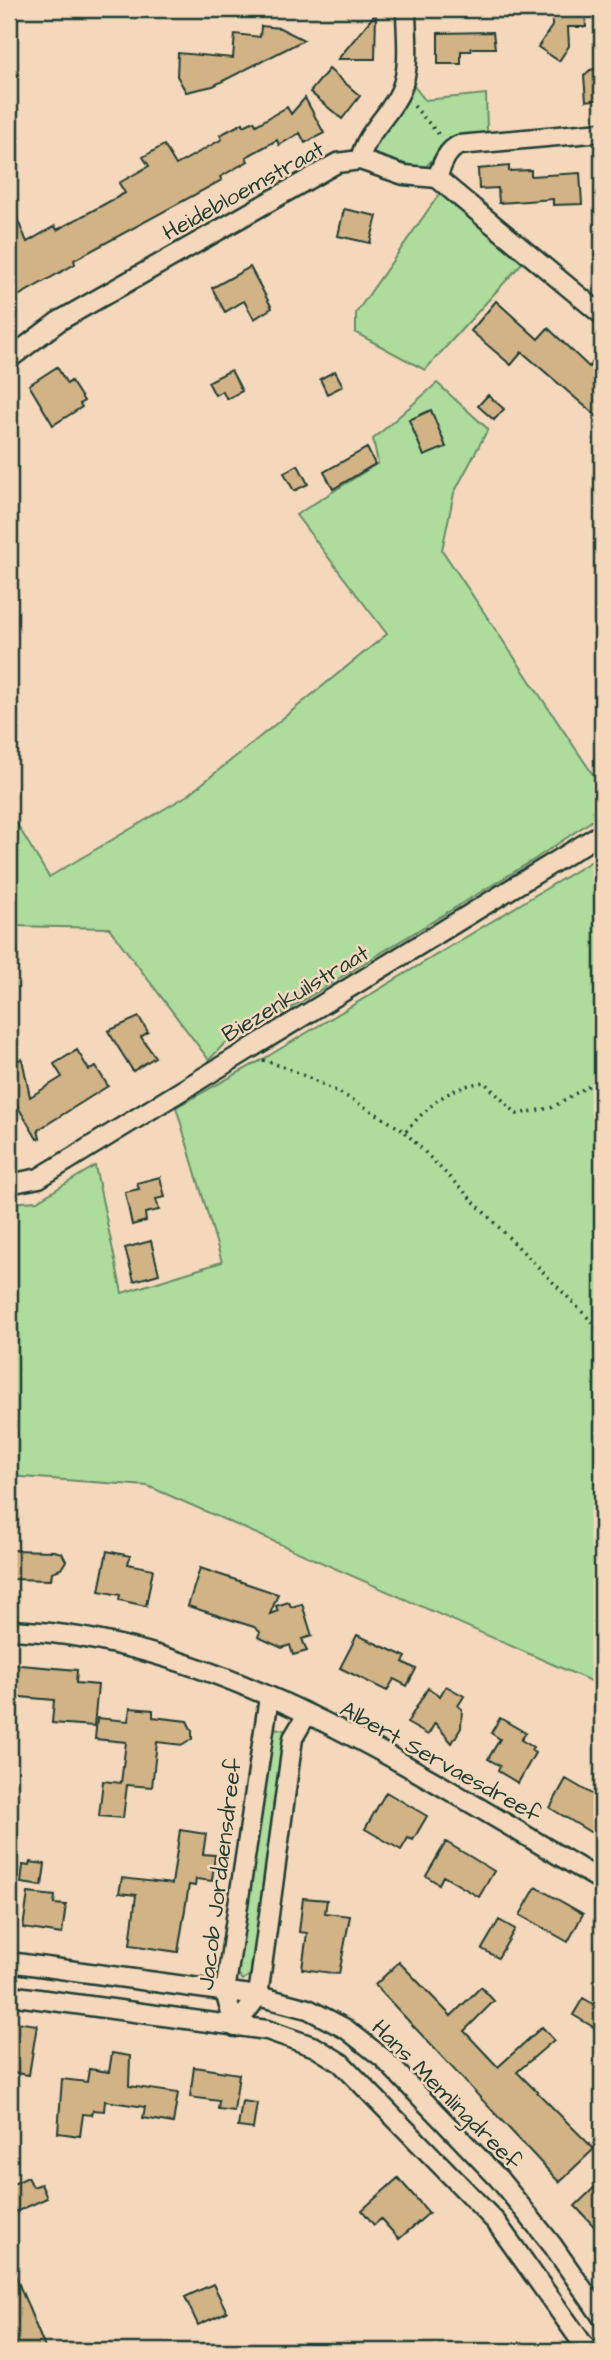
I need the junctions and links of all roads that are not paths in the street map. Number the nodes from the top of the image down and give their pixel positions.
1 (406, 9) edge
2 (602, 132) edge
3 (360, 160) junction
4 (437, 178) junction
5 (602, 315) edge
6 (9, 359) edge
7 (602, 832) edge
8 (9, 1184) edge
9 (9, 1630) edge
10 (269, 1697) junction
11 (306, 1716) junction
12 (602, 1881) edge
13 (9, 1962) edge
14 (225, 1992) junction
15 (9, 1995) edge
16 (258, 1996) junction
17 (235, 2026) junction
18 (519, 2203) junction
19 (496, 2222) junction
20 (602, 2317) edge
21 (588, 2351) edge

1 - 3 street
2 - 4 street
3 - 4 street, Heidebloemstraat
3 - 6 street, Heidebloemstraat
4 - 5 street
7 - 8 street, Biezenkuilstraat
9 - 10 street, Albert Servaesdreef
10 - 11 street, Albert Servaesdreef
10 - 14 street, Jacob Jordaensdreef
11 - 12 street, Albert Servaesdreef
11 - 16 street
13 - 14 street, Hans Memlingdreef
14 - 16 street, Hans Memlingdreef
14 - 17 street, Jacob Jordaensdreef
15 - 17 street
16 - 17 street
16 - 18 street, Hans Memlingdreef
17 - 19 street
18 - 19 street, Hans Memlingdreef
18 - 20 street, Hans Memlingdreef
19 - 21 street

